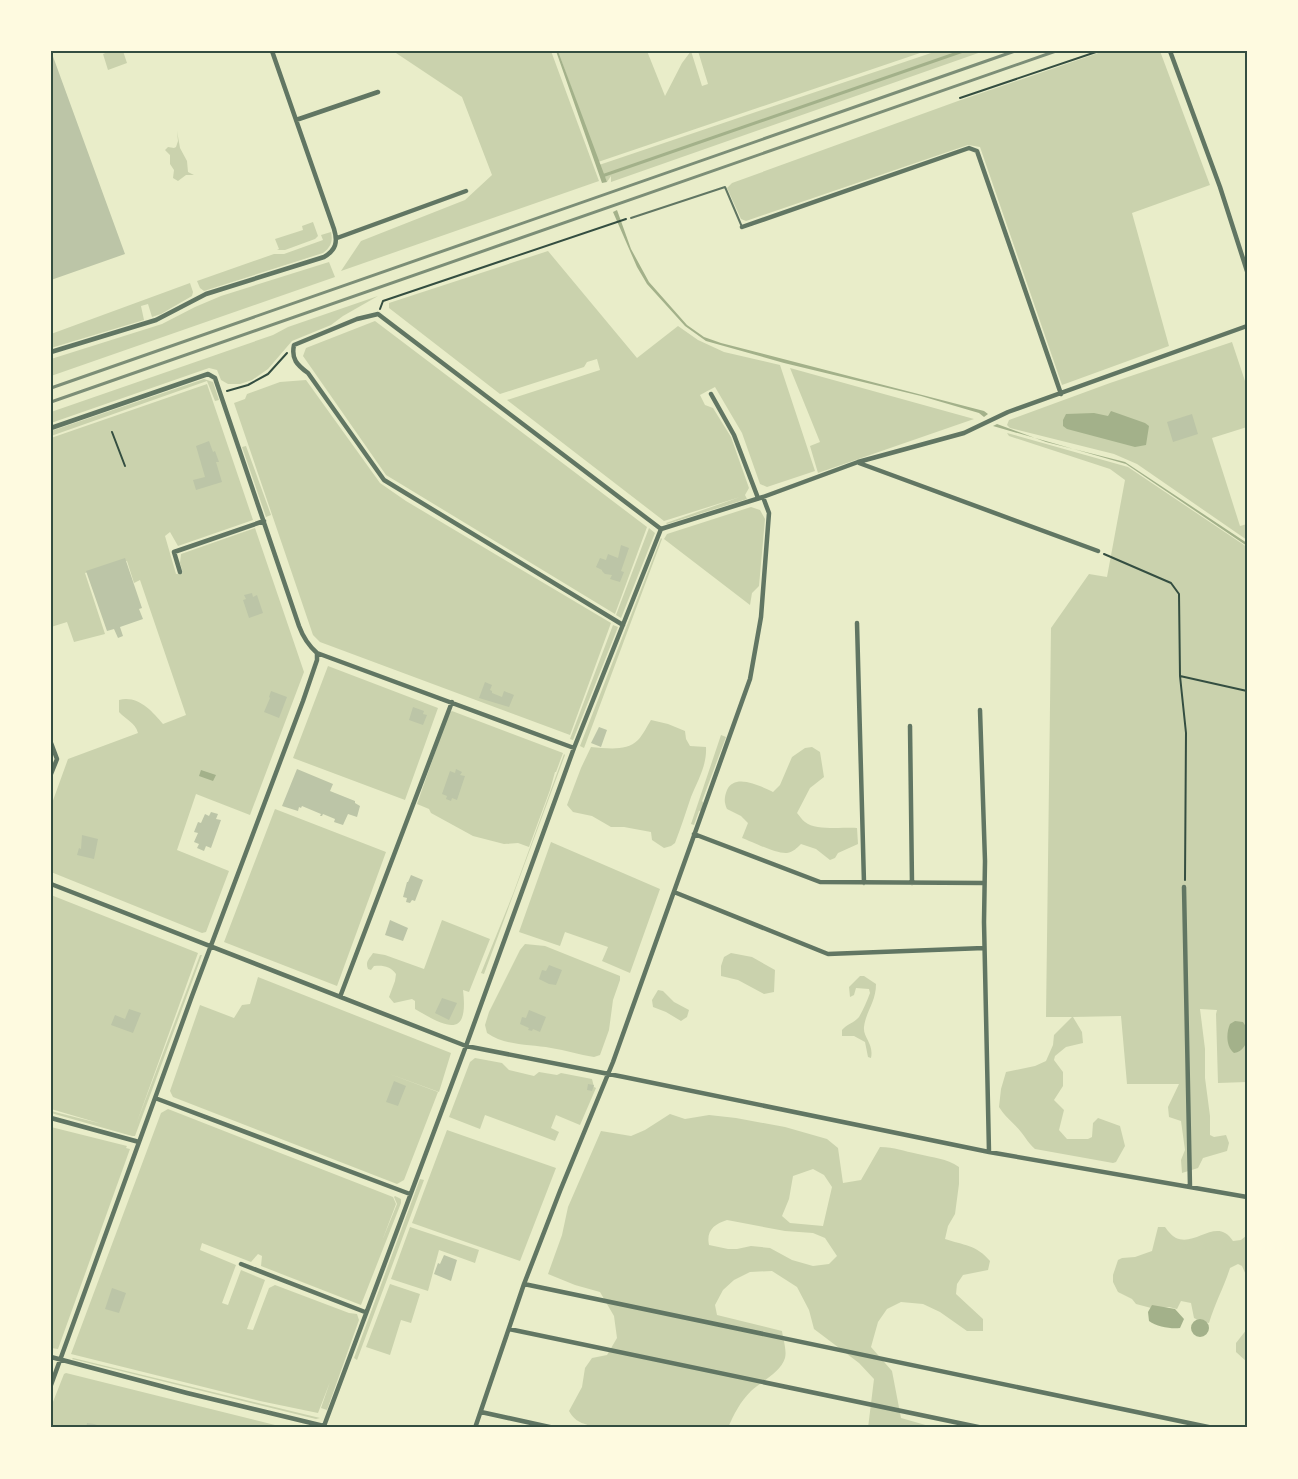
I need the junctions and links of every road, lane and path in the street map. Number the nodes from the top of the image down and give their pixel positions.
1 (272, 51) edge
2 (1099, 51) edge
3 (1170, 51) edge
4 (378, 92) dead end
5 (960, 98) dead end
6 (296, 120) junction
7 (466, 191) dead end
8 (631, 218) dead end
9 (622, 221) dead end
10 (742, 227) joint
11 (337, 238) junction
12 (1247, 271) edge
13 (378, 314) junction
14 (1247, 326) edge
15 (294, 345) junction
16 (51, 352) edge
17 (220, 394) junction
18 (711, 394) dead end
19 (1061, 394) junction
20 (51, 428) edge
21 (112, 432) dead end
22 (858, 462) junction
23 (125, 466) dead end
24 (761, 498) junction
25 (264, 521) junction
26 (661, 529) junction
27 (1098, 551) joint
28 (180, 572) dead end
29 (857, 623) dead end
30 (623, 626) junction
31 (317, 652) junction
32 (1180, 676) junction
33 (1247, 691) edge
34 (452, 702) junction
35 (980, 710) dead end
36 (910, 726) dead end
37 (51, 743) edge
38 (574, 748) junction
39 (51, 774) edge
40 (694, 834) junction
41 (864, 883) junction
42 (912, 883) junction
43 (984, 883) junction
44 (51, 884) edge
45 (1184, 887) joint
46 (674, 892) junction
47 (211, 947) junction
48 (984, 948) junction
49 (340, 998) junction
50 (466, 1046) junction
51 (608, 1074) junction
52 (155, 1098) junction
53 (51, 1118) edge
54 (139, 1142) junction
55 (989, 1152) junction
56 (1190, 1187) junction
57 (410, 1194) junction
58 (1247, 1197) edge
59 (241, 1264) dead end
60 (524, 1284) junction
61 (365, 1312) junction
62 (509, 1329) junction
63 (51, 1357) edge
64 (61, 1360) junction
65 (51, 1385) edge
66 (481, 1412) junction
67 (324, 1426) junction
68 (332, 1428) edge
69 (475, 1428) edge
70 (554, 1428) edge
71 (983, 1428) edge
72 (1213, 1428) edge

1 - 6 street
2 - 5 path
3 - 12 street
4 - 6 street
6 - 11 street
7 - 11 street
8 - 10 lane
9 - 13 path
10 - 19 street
11 - 16 street
13 - 15 street
13 - 26 street
14 - 19 street
15 - 17 path
15 - 30 street
17 - 20 street
17 - 25 street
18 - 24 street
19 - 22 street
21 - 23 path
22 - 24 street
22 - 27 street
24 - 26 street
24 - 40 street
25 - 28 street
25 - 31 street
26 - 30 street
27 - 32 path
29 - 41 street
30 - 38 street
31 - 34 street
31 - 47 street
32 - 33 path
32 - 45 path
34 - 38 street
34 - 49 street
35 - 43 street
36 - 42 street
37 - 39 street
38 - 50 street
40 - 41 street
40 - 46 street
41 - 42 street
42 - 43 street
43 - 48 street
44 - 47 street
45 - 56 street
46 - 48 street
46 - 51 street
47 - 49 street
47 - 52 street
48 - 55 street
49 - 50 street
50 - 51 street
50 - 57 street
51 - 55 street
51 - 60 street
52 - 54 street
52 - 57 street
53 - 54 street
54 - 64 street
55 - 56 street
56 - 58 street
57 - 61 street
59 - 61 street
60 - 62 street
60 - 72 street
61 - 67 street
62 - 66 street
62 - 71 street
63 - 64 street
64 - 65 street
64 - 67 street
66 - 69 street
66 - 70 street
67 - 68 street

